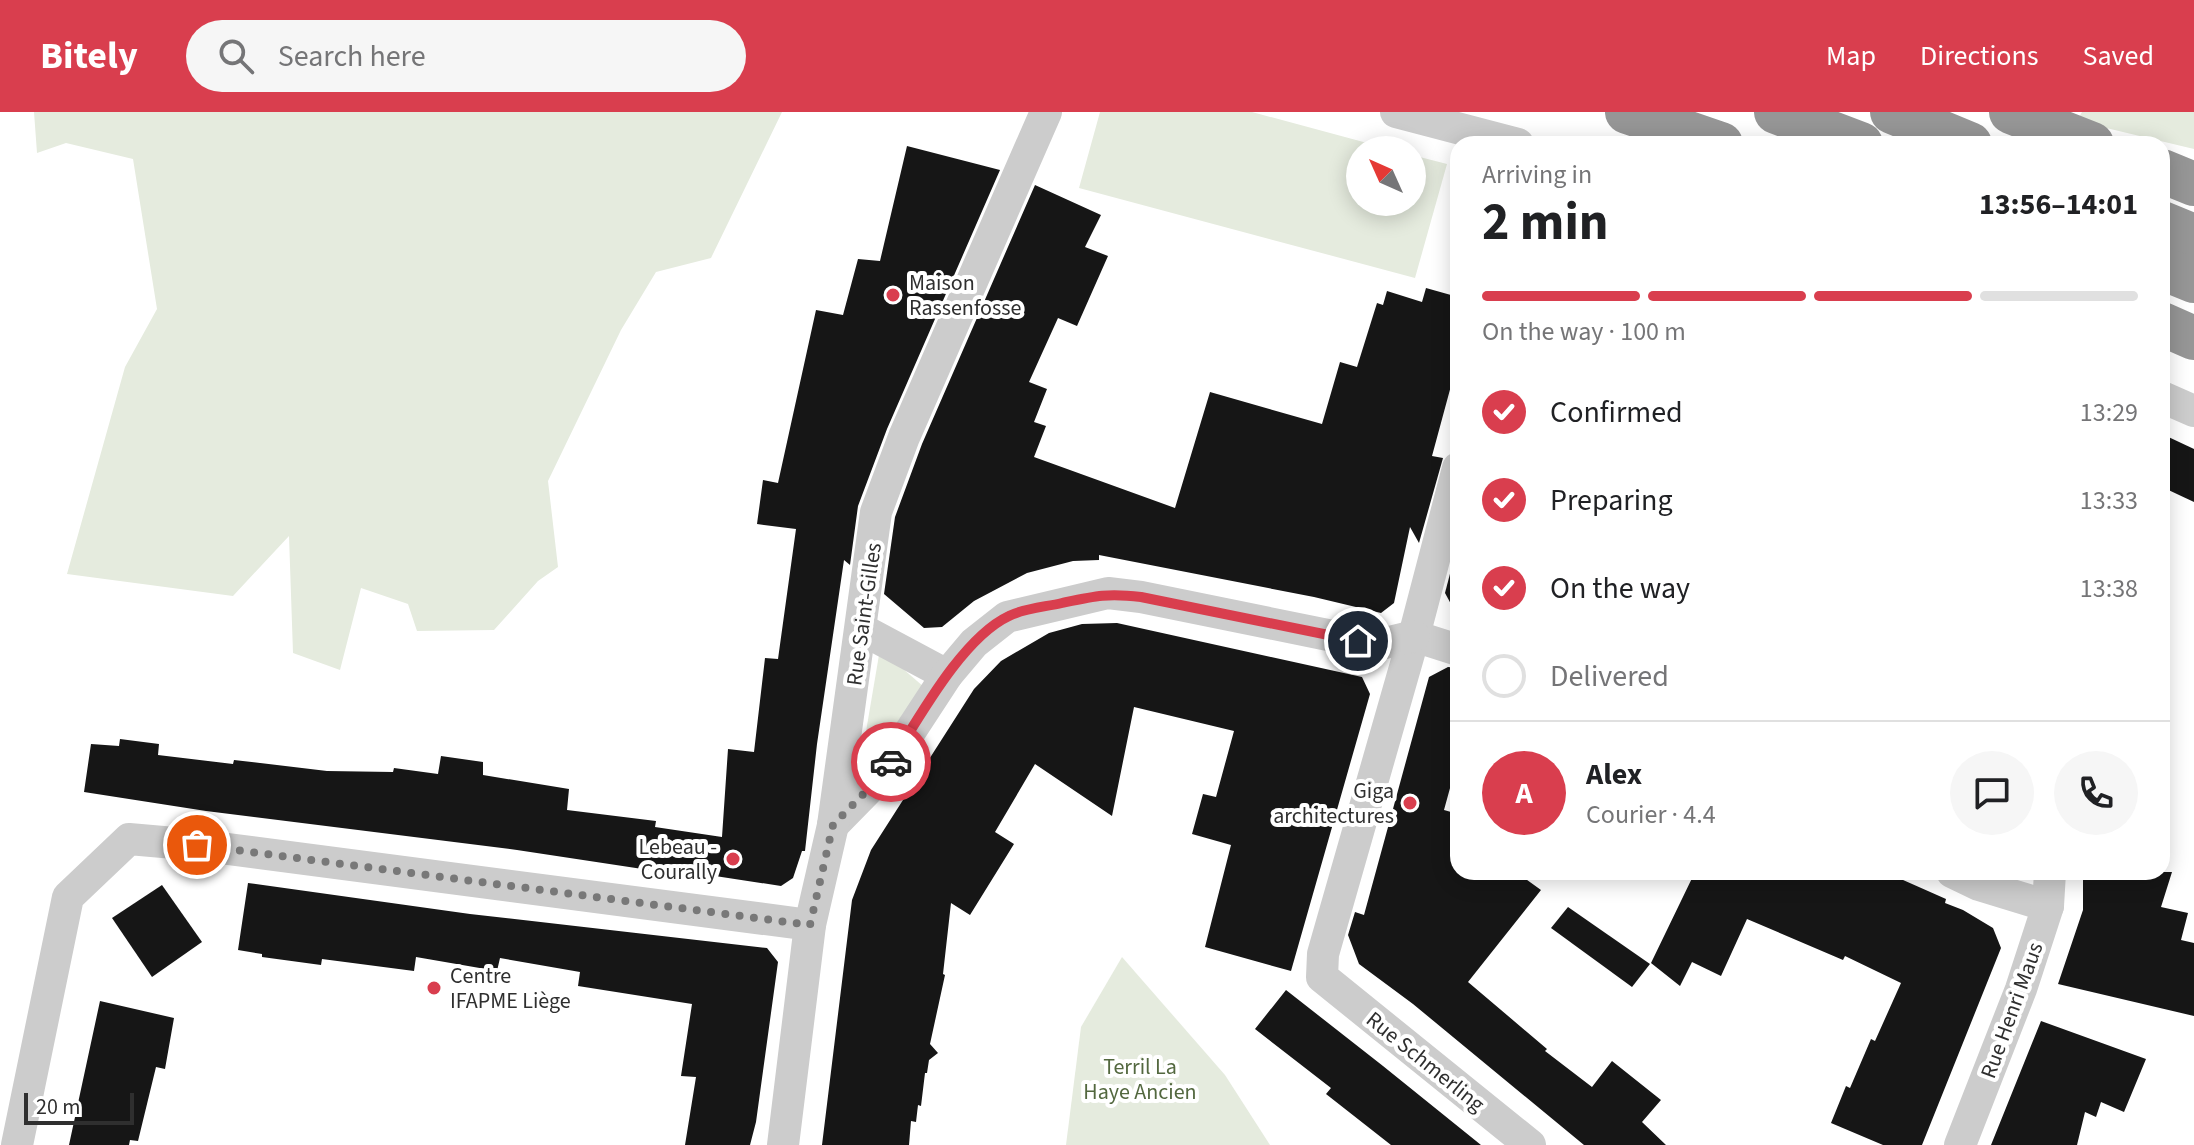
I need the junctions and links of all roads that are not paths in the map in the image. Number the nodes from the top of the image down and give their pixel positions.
1 (1046, 112) edge
2 (1396, 112) edge
3 (1627, 112) edge
4 (1776, 112) edge
5 (1892, 112) edge
6 (2011, 112) edge
7 (1488, 136) edge
8 (1698, 136) edge
9 (1840, 136) edge
10 (1950, 136) edge
11 (2072, 136) edge
12 (2170, 174) edge
13 (2194, 184) edge
14 (2170, 226) edge
15 (2194, 236) edge
16 (2170, 271) edge
17 (2194, 281) edge
18 (2170, 328) edge
19 (2194, 338) edge
20 (2170, 400) edge
21 (2194, 411) edge
22 (1450, 499) edge
23 (861, 629) junction
24 (1414, 636) junction
25 (1450, 647) edge
26 (947, 675) junction
27 (833, 825) junction
28 (1969, 880) edge
29 (2050, 880) edge
30 (2048, 906) junction
31 (810, 925) junction
32 (17, 1145) edge
33 (783, 1145) edge
34 (1530, 1145) edge
35 (1960, 1145) edge

1 - 23 street, Rue Saint-Gilles
2 - 7 street
3 - 8 highway
4 - 9 highway
5 - 10 highway
6 - 11 highway, bridge
12 - 13 highway
14 - 15 highway
16 - 17 highway
18 - 19 highway
20 - 21 street
22 - 24 street
23 - 26 street
23 - 27 street, Rue Saint-Gilles
24 - 25 street
24 - 26 street
24 - 34 street, Rue Schmerling
26 - 27 street
27 - 31 street, Rue Saint-Gilles
28 - 30 street
29 - 30 street, Rue Henri Maus
30 - 35 street, Rue Henri Maus
31 - 32 street
31 - 33 street, Rue Saint-Gilles

